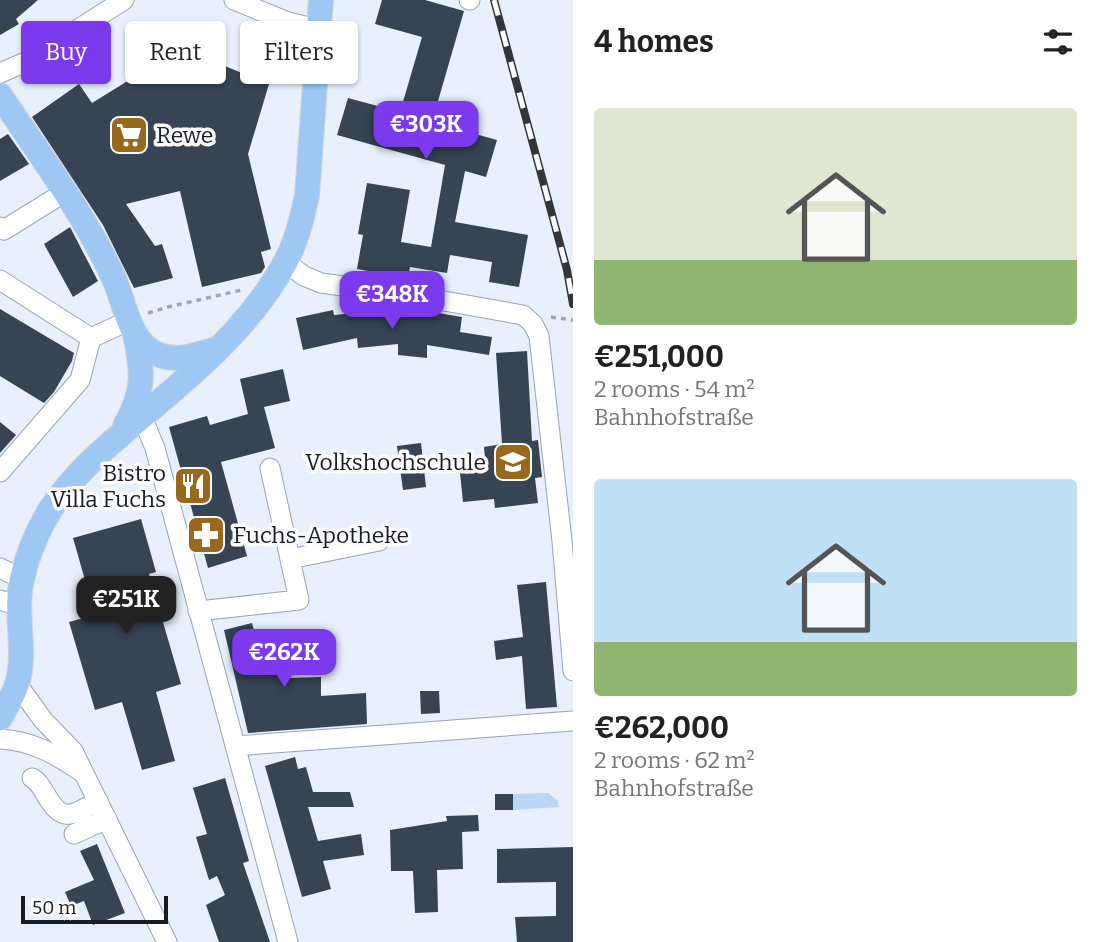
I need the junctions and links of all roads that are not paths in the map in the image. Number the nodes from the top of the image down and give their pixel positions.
1 (124, 0) edge
2 (234, 0) edge
3 (321, 0) edge
4 (286, 21) edge
5 (319, 21) edge
6 (0, 73) edge
7 (315, 84) edge
8 (0, 94) edge
9 (65, 192) junction
10 (0, 227) edge
11 (285, 262) junction
12 (0, 281) edge
13 (132, 325) junction
14 (91, 338) junction
15 (219, 348) junction
16 (142, 417) junction
17 (121, 434) junction
18 (270, 468) dead end
19 (0, 472) edge
20 (379, 541) dead end
21 (290, 559) junction
22 (11, 573) edge
23 (10, 603) edge
24 (198, 611) junction
25 (573, 671) edge
26 (17, 684) junction
27 (0, 718) edge
28 (573, 721) edge
29 (0, 739) edge
30 (234, 746) junction
31 (83, 773) junction
32 (32, 778) dead end
33 (103, 810) junction
34 (74, 834) dead end
35 (167, 942) edge
36 (288, 942) edge

1 - 6 street
2 - 4 street
3 - 5 main road
7 - 11 main road
8 - 9 main road
9 - 10 street
9 - 13 main road
11 - 15 main road
11 - 25 street
12 - 14 street
13 - 14 street
13 - 15 main road
13 - 17 main road
14 - 19 street
15 - 16 main road
16 - 17 main road
16 - 24 street
17 - 22 main road
18 - 21 street
20 - 21 street
21 - 24 street
22 - 23 main road
23 - 26 main road
24 - 30 street
26 - 27 main road
26 - 31 street
28 - 30 street
29 - 31 street
30 - 36 street
31 - 33 street
32 - 33 street
33 - 34 street
33 - 35 street

